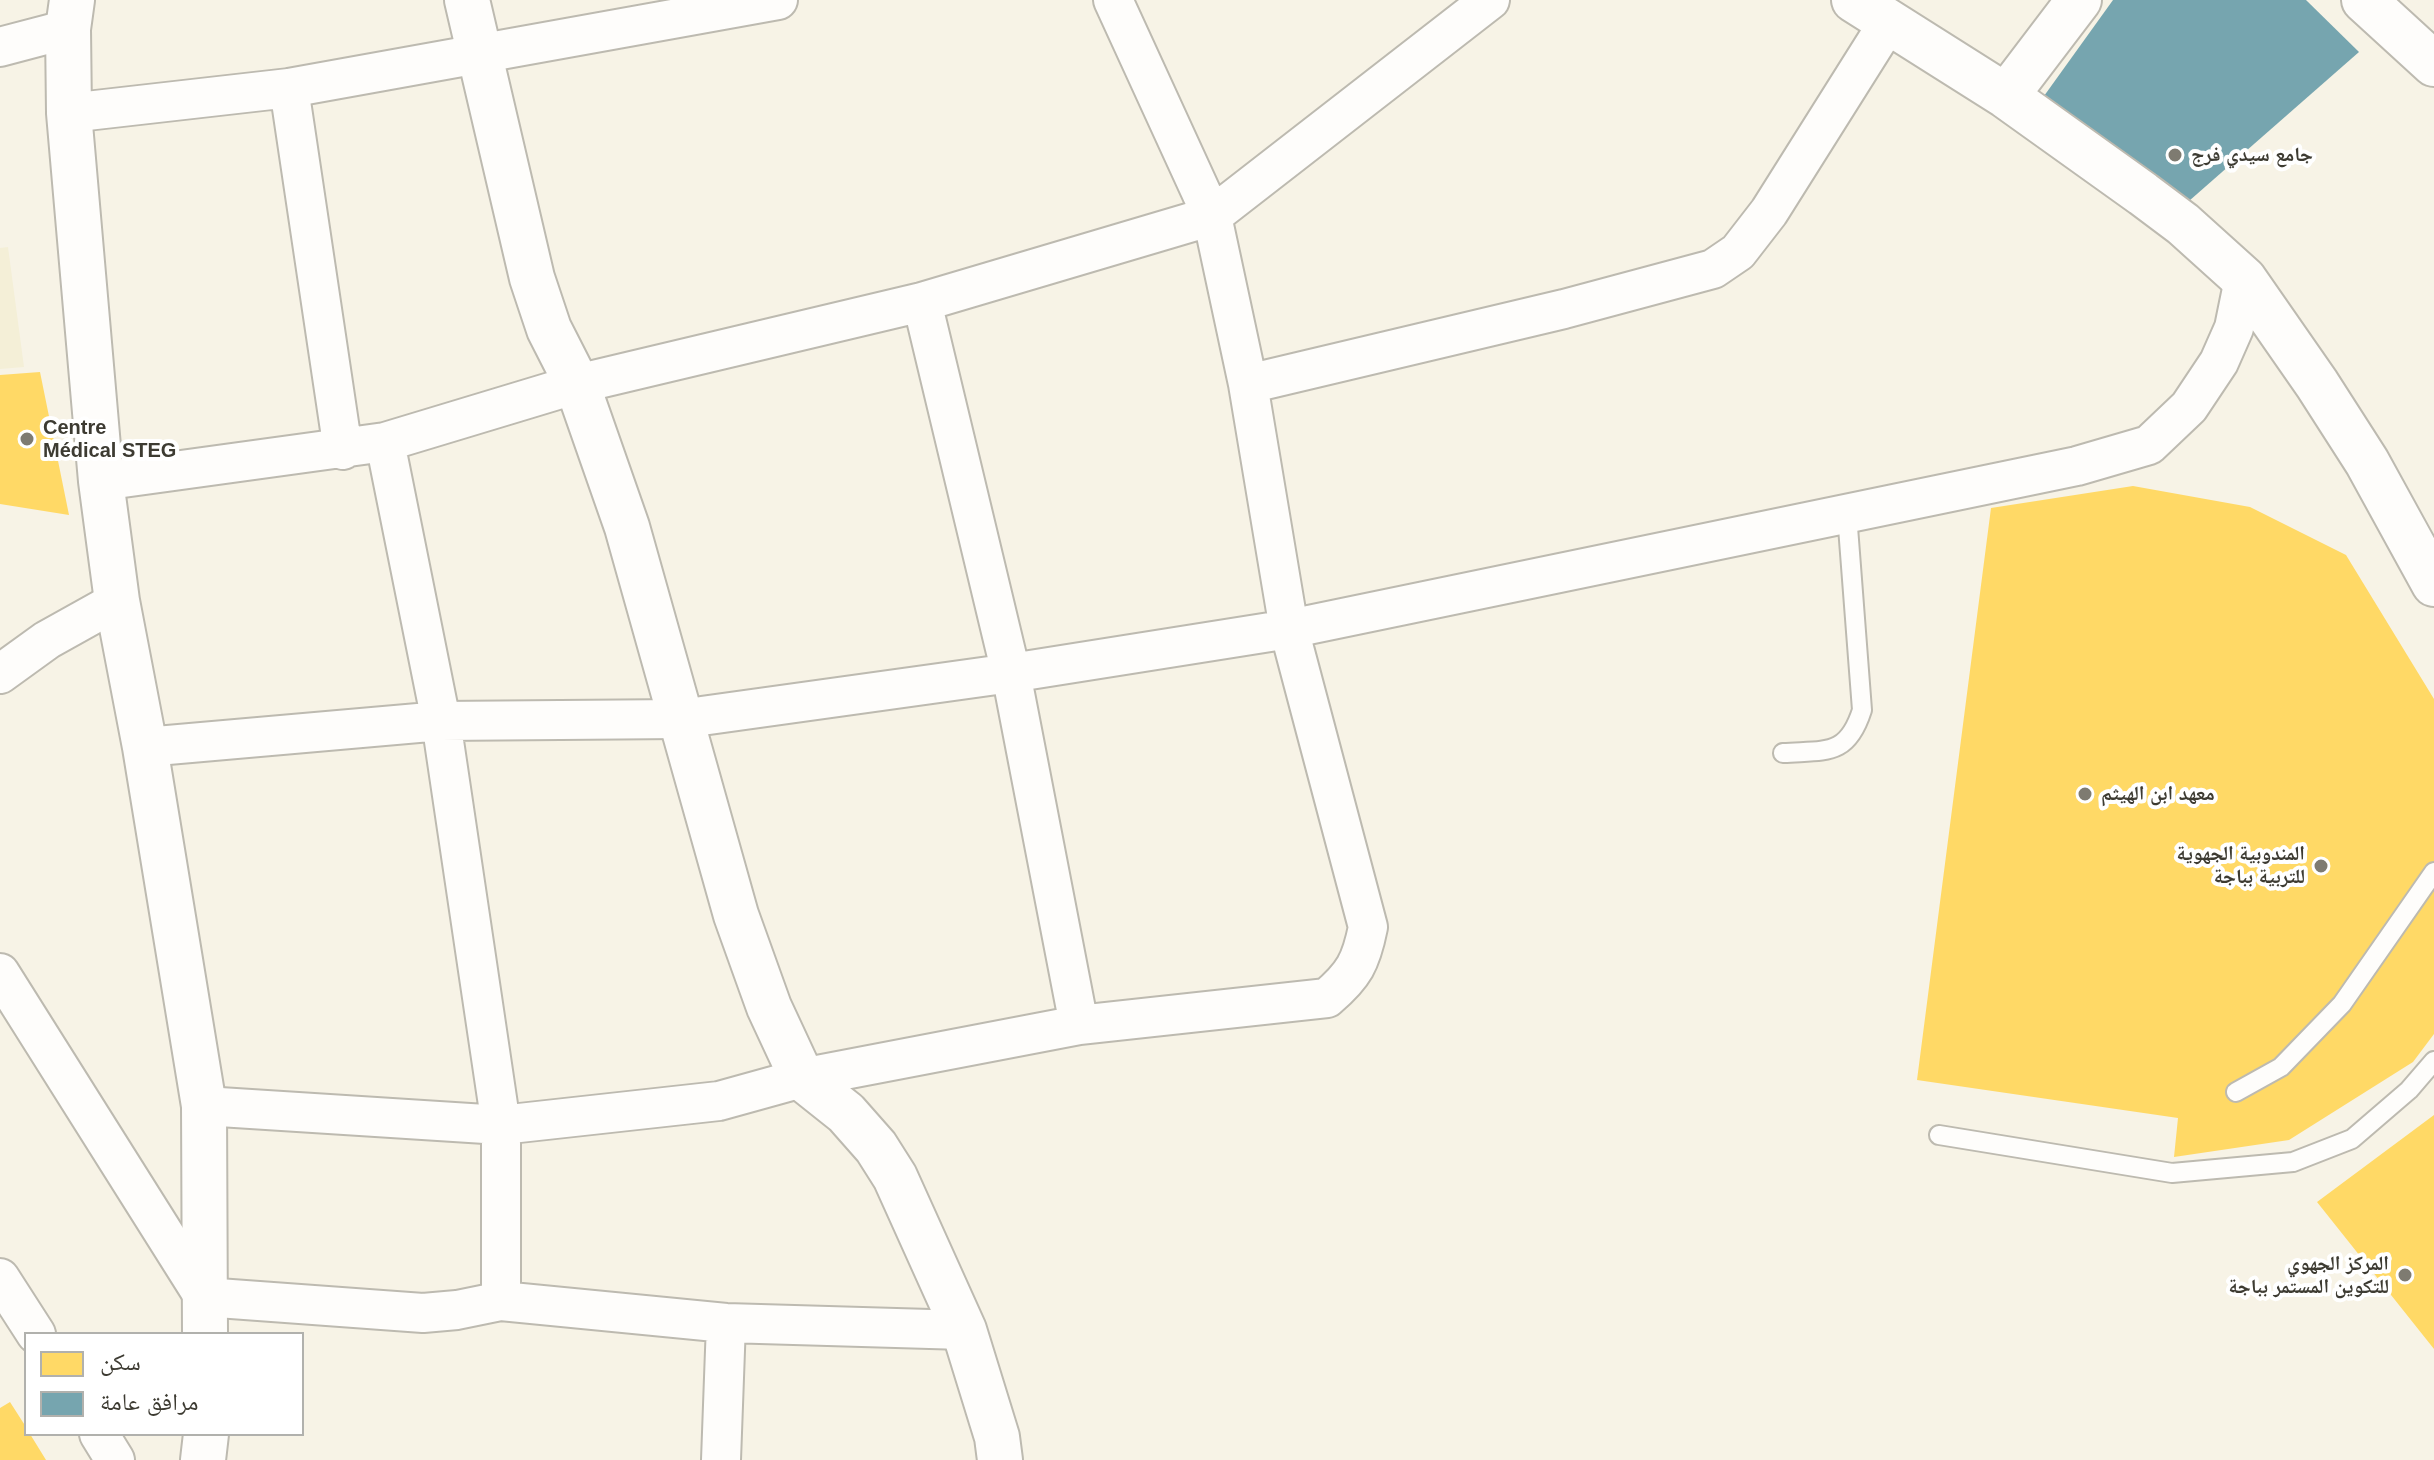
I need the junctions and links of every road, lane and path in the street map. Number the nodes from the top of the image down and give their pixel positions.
1 (467, 0) edge
2 (778, 0) edge
3 (1113, 0) edge
4 (1490, 0) edge
5 (2079, 0) edge
6 (2364, 0) edge
7 (684, 9) edge
8 (1871, 11) edge
9 (70, 14) edge
10 (0, 47) edge
11 (478, 53) junction
12 (2434, 64) edge
13 (289, 88) junction
14 (2006, 96) junction
15 (69, 113) junction
16 (1212, 216) junction
17 (2244, 279) junction
18 (922, 302) junction
19 (577, 384) junction
20 (1248, 384) junction
21 (385, 442) junction
22 (343, 450) junction
23 (101, 481) junction
24 (1847, 514) junction
25 (2434, 584) edge
26 (117, 601) junction
27 (1289, 629) junction
28 (1011, 673) junction
29 (0, 674) edge
30 (680, 719) junction
31 (441, 721) junction
32 (145, 747) junction
33 (1783, 753) dead end
34 (2434, 872) edge
35 (0, 973) edge
36 (1079, 1025) junction
37 (2434, 1061) edge
38 (802, 1078) junction
39 (2236, 1092) dead end
40 (204, 1106) junction
41 (501, 1125) junction
42 (1939, 1135) dead end
43 (0, 1278) edge
44 (501, 1301) junction
45 (205, 1316) edge
46 (726, 1323) junction
47 (964, 1330) junction
48 (35, 1332) edge
49 (100, 1436) edge
50 (206, 1436) edge
51 (115, 1460) edge
52 (203, 1460) edge
53 (721, 1460) edge
54 (1000, 1460) edge

1 - 11 street
2 - 7 street
3 - 16 street
4 - 16 street
5 - 14 street
6 - 12 street
7 - 11 street
8 - 14 street
8 - 20 street
9 - 10 street
9 - 15 street
11 - 13 street
11 - 19 street
13 - 15 street
13 - 22 street
14 - 17 street
15 - 23 street
16 - 18 street
16 - 20 street
17 - 24 street
17 - 25 street
18 - 19 street
18 - 28 street
19 - 21 street
19 - 30 street
20 - 27 street
21 - 22 street
21 - 31 street
22 - 23 street
23 - 26 street
24 - 27 street
24 - 33 lane
26 - 29 street
26 - 32 street
27 - 28 street
27 - 36 street
28 - 30 street
28 - 36 street
30 - 31 street
30 - 38 street
31 - 32 street
31 - 41 street
32 - 40 street
34 - 39 lane
35 - 45 street
36 - 38 street
37 - 42 lane
38 - 41 street
38 - 47 street
40 - 41 street
40 - 45 street
41 - 44 street
43 - 48 street
44 - 45 street
44 - 46 street
46 - 47 street
46 - 53 street
47 - 54 street
49 - 51 street
50 - 52 street

